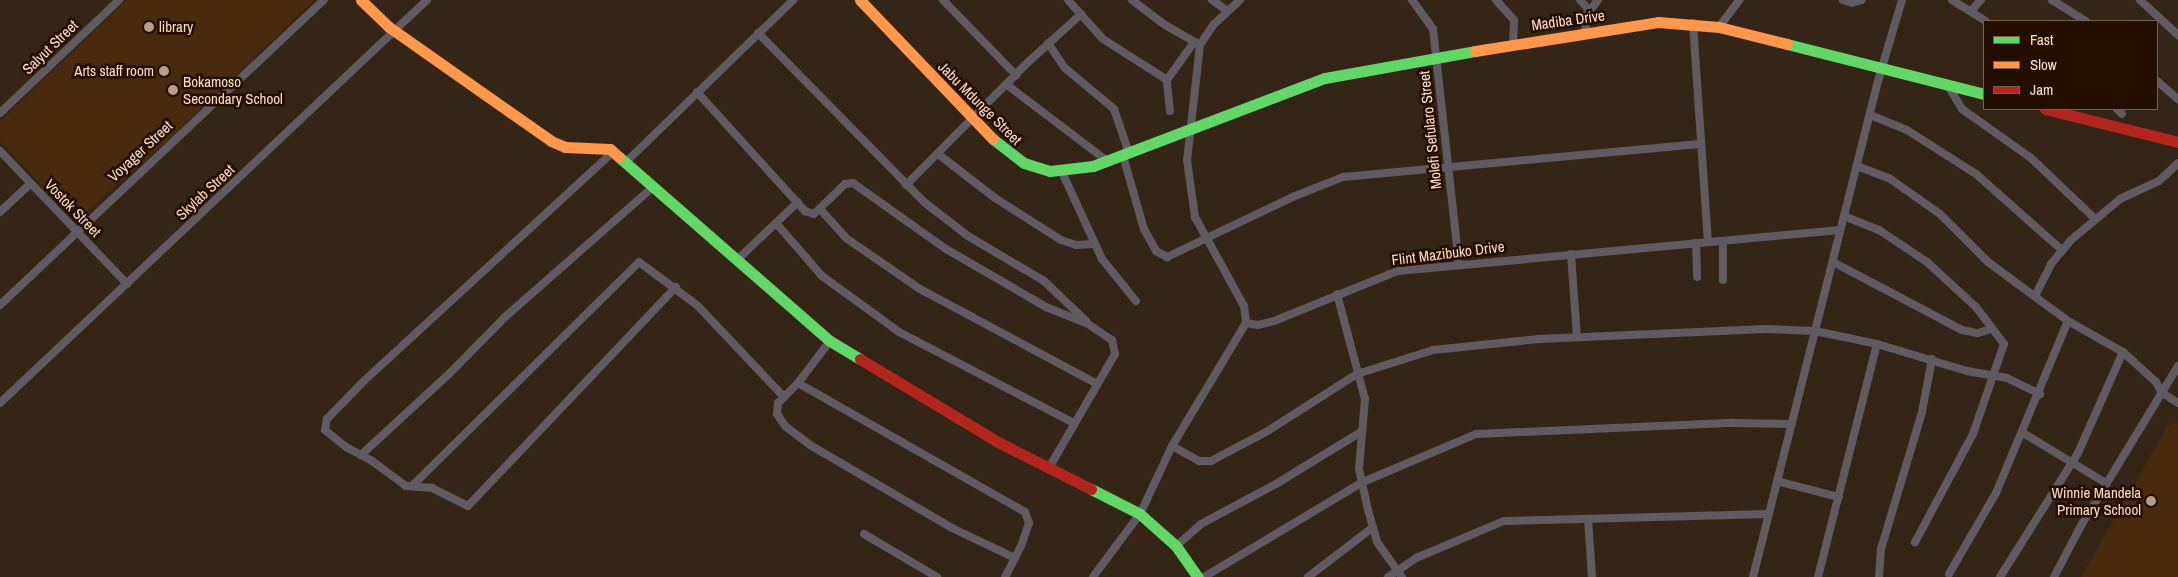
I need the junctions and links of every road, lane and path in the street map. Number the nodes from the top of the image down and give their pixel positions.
1 (119, 0) edge
2 (324, 0) edge
3 (361, 0) edge
4 (428, 0) edge
5 (793, 0) edge
6 (860, 0) edge
7 (943, 0) edge
8 (1068, 0) edge
9 (1132, 0) edge
10 (1212, 0) edge
11 (1240, 0) edge
12 (1412, 0) edge
13 (1496, 0) edge
14 (1580, 0) edge
15 (1598, 0) edge
16 (1740, 0) edge
17 (1843, 0) edge
18 (1862, 0) edge
19 (1902, 0) edge
20 (1952, 0) edge
21 (1981, 0) edge
22 (2052, 0) edge
23 (2140, 0) edge
24 (1589, 10) junction
25 (1228, 11) junction
26 (1970, 11) junction
27 (1081, 14) junction
28 (1984, 20) edge
29 (2084, 20) edge
30 (1692, 23) junction
31 (1719, 27) junction
32 (395, 31) junction
33 (1585, 32) junction
34 (758, 33) junction
35 (2178, 35) edge
36 (1197, 43) junction
37 (1048, 44) junction
38 (1513, 44) junction
39 (1436, 57) junction
40 (1882, 68) junction
41 (1016, 75) junction
42 (1167, 80) junction
43 (2158, 82) edge
44 (1947, 84) junction
45 (1007, 85) junction
46 (697, 92) junction
47 (1983, 94) edge
48 (2178, 99) edge
49 (2049, 110) edge
50 (1170, 111) dead end
51 (0, 113) edge
52 (1870, 115) junction
53 (973, 120) junction
54 (1190, 130) junction
55 (2178, 142) edge
56 (1699, 144) junction
57 (614, 151) junction
58 (0, 152) edge
59 (938, 154) junction
60 (1126, 154) junction
61 (1107, 161) junction
62 (626, 162) junction
63 (2178, 163) edge
64 (1857, 166) junction
65 (1448, 168) junction
66 (1062, 172) junction
67 (30, 184) junction
68 (906, 185) junction
69 (654, 186) junction
70 (798, 202) junction
71 (820, 209) junction
72 (0, 212) edge
73 (1844, 216) junction
74 (2095, 219) junction
75 (776, 223) junction
76 (76, 230) junction
77 (1840, 230) junction
78 (1204, 239) junction
79 (1708, 241) junction
80 (1723, 241) junction
81 (1696, 242) junction
82 (1094, 244) junction
83 (2062, 250) junction
84 (1571, 254) junction
85 (737, 260) junction
86 (1833, 262) junction
87 (1459, 264) junction
88 (1697, 277) dead end
89 (1723, 280) dead end
90 (127, 284) junction
91 (676, 287) junction
92 (1337, 294) junction
93 (2035, 296) junction
94 (1136, 301) dead end
95 (0, 305) edge
96 (2068, 321) junction
97 (1246, 323) junction
98 (1088, 324) junction
99 (1991, 329) junction
100 (1815, 331) junction
101 (1577, 337) junction
102 (830, 341) junction
103 (1877, 344) junction
104 (2123, 352) junction
105 (1932, 359) junction
106 (2178, 366) edge
107 (1357, 374) junction
108 (1990, 376) junction
109 (798, 383) junction
110 (1097, 384) junction
111 (2161, 392) junction
112 (2040, 394) junction
113 (784, 397) junction
114 (0, 403) edge
115 (2178, 403) edge
116 (1074, 424) junction
117 (1792, 424) junction
118 (1361, 432) junction
119 (2023, 433) junction
120 (1172, 446) junction
121 (361, 455) junction
122 (2074, 462) junction
123 (1049, 468) junction
124 (1777, 481) junction
125 (1363, 482) junction
126 (2106, 483) junction
127 (412, 486) junction
128 (1839, 497) junction
129 (1140, 514) junction
130 (1769, 514) junction
131 (1588, 519) junction
132 (1372, 528) junction
133 (864, 534) dead end
134 (1915, 542) dead end
135 (1176, 546) junction
136 (1015, 558) junction
137 (1396, 570) junction
138 (1949, 574) dead end
139 (937, 577) edge
140 (1005, 577) edge
141 (1093, 577) edge
142 (1198, 577) edge
143 (1204, 577) edge
144 (1308, 577) edge
145 (1388, 577) edge
146 (1402, 577) edge
147 (1592, 577) edge
148 (1753, 577) edge
149 (1818, 577) edge
150 (1880, 577) edge
151 (2000, 577) edge
152 (2054, 577) edge

1 - 51 street, Salyut Street
2 - 76 street, Voyager Street
3 - 32 street
4 - 32 street, Skylab Street
5 - 34 street
6 - 53 street, Jabu Mdunge Street
7 - 41 street
8 - 27 street
9 - 36 street
10 - 25 street
11 - 25 street
12 - 39 street, Molefi Sefularo Street
13 - 38 street
14 - 24 street
15 - 24 street
16 - 31 street
17 - 18 street
19 - 40 street
20 - 26 street
21 - 26 street
22 - 29 street
23 - 35 street
24 - 33 street
25 - 36 street
26 - 28 street
27 - 37 street
27 - 42 street
30 - 31 street, Madiba Drive
30 - 33 street, Madiba Drive
30 - 56 street
31 - 40 street, Madiba Drive
32 - 57 street
32 - 90 street, Skylab Street
33 - 38 street, Madiba Drive
34 - 46 street
34 - 68 street
36 - 42 street
36 - 54 street
37 - 41 street
37 - 60 street
38 - 39 street, Madiba Drive
39 - 54 street, Madiba Drive
39 - 65 street, Molefi Sefularo Street
40 - 44 street, Madiba Drive
40 - 52 street
41 - 45 street
42 - 50 street
43 - 48 street
44 - 47 street, Madiba Drive
44 - 74 street
45 - 53 street
45 - 61 street
46 - 62 street
46 - 70 street
49 - 55 street
52 - 64 street
52 - 83 street
53 - 59 street
53 - 66 street, Jabu Mdunge Street
54 - 60 street, Jabu Mdunge Street
54 - 78 street
56 - 65 street
56 - 79 street
57 - 62 street
57 - 121 street
58 - 67 street, Vostok Street
59 - 68 street
59 - 82 street
60 - 61 street, Jabu Mdunge Street
60 - 78 street
61 - 66 street, Jabu Mdunge Street
62 - 69 street
63 - 74 street
64 - 73 street
64 - 93 street
65 - 78 street
65 - 87 street, Molefi Sefularo Street
66 - 82 street
67 - 72 street
67 - 76 street, Vostok Street
68 - 98 street
69 - 85 street
69 - 121 street
70 - 71 street
70 - 75 street
71 - 98 street
71 - 110 street
73 - 77 street
73 - 99 street
74 - 83 street
75 - 85 street
75 - 116 street
76 - 90 street, Vostok Street
76 - 95 street, Voyager Street
77 - 80 street, Flint Mazibuko Drive
77 - 86 street
78 - 97 street
79 - 80 street, Flint Mazibuko Drive
79 - 81 street, Flint Mazibuko Drive
80 - 89 street
81 - 84 street, Flint Mazibuko Drive
81 - 88 street
82 - 94 street
83 - 93 street
84 - 87 street, Flint Mazibuko Drive
84 - 101 street
85 - 102 street
86 - 99 street
86 - 100 street
87 - 92 street, Flint Mazibuko Drive
90 - 114 street, Skylab Street
91 - 113 street
91 - 127 street
91 - 127 street
92 - 97 street, Flint Mazibuko Drive
92 - 107 street
93 - 96 street
96 - 104 street
96 - 112 street
97 - 120 street
98 - 110 street
99 - 108 street
100 - 101 street
100 - 103 street
100 - 117 street
101 - 107 street
102 - 109 street
102 - 123 street
103 - 105 street
103 - 128 street
104 - 111 street
104 - 122 street
105 - 108 street
105 - 150 street
106 - 111 street
107 - 118 street
107 - 120 street
108 - 112 street
108 - 134 street
109 - 113 street
109 - 136 street
110 - 116 street
111 - 115 street
111 - 126 street
112 - 119 street
113 - 136 street
116 - 123 street
117 - 124 street
117 - 125 street
118 - 125 street
118 - 135 street
119 - 122 street
119 - 138 street
120 - 129 street
121 - 127 street
122 - 126 street
122 - 151 street
123 - 129 street
124 - 128 street
124 - 130 street
125 - 132 street
125 - 143 street
126 - 152 street
128 - 149 street
129 - 135 street
129 - 141 street
130 - 131 street
130 - 148 street
131 - 137 street
131 - 147 street
132 - 137 street
132 - 144 street
133 - 139 street
135 - 142 street
136 - 140 street
137 - 145 street
137 - 146 street

